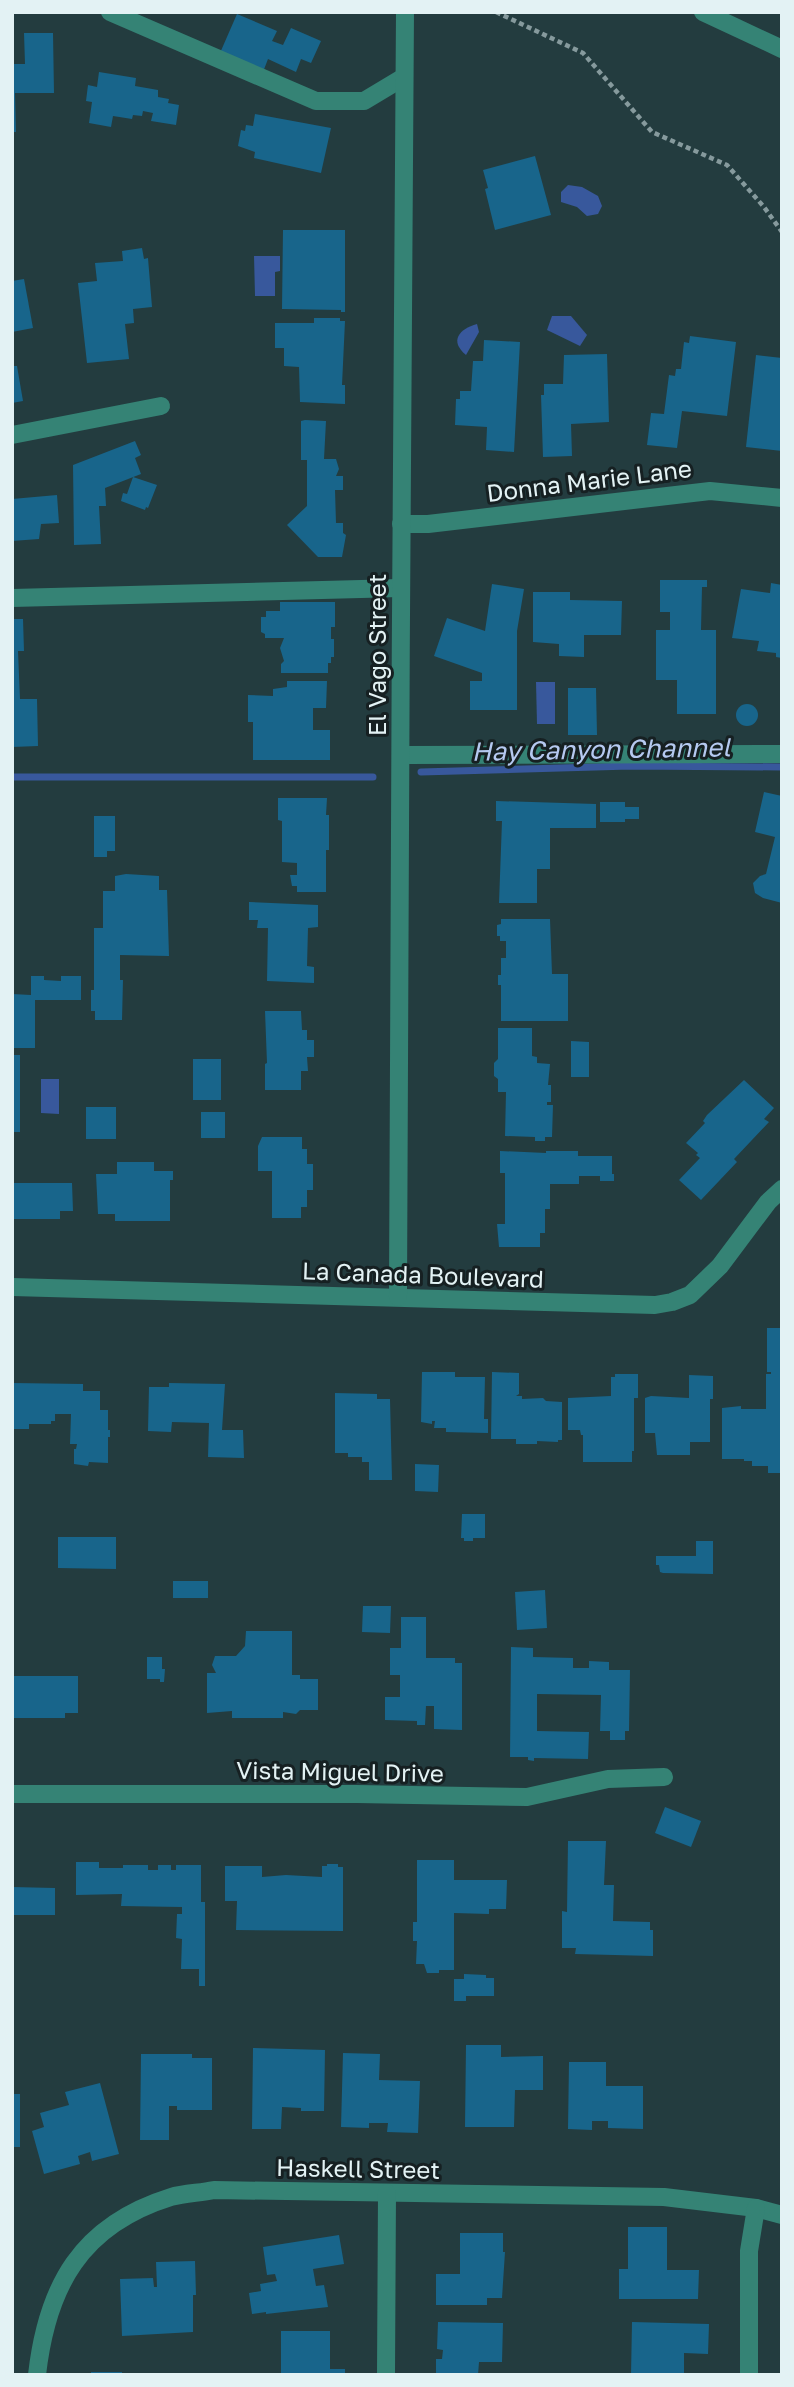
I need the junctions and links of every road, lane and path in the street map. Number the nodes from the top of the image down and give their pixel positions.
1 (110, 12) edge
2 (405, 12) edge
3 (496, 12) edge
4 (703, 12) edge
5 (782, 49) edge
6 (404, 77) junction
7 (782, 232) edge
8 (161, 406) dead end
9 (12, 435) edge
10 (782, 498) edge
11 (401, 524) junction
12 (400, 588) junction
13 (12, 598) edge
14 (782, 754) edge
15 (402, 755) junction
16 (782, 1189) edge
17 (12, 1287) edge
18 (398, 1297) junction
19 (664, 1777) dead end
20 (12, 1794) edge
21 (387, 2193) junction
22 (756, 2208) junction
23 (782, 2215) edge
24 (37, 2375) edge
25 (386, 2375) edge
26 (750, 2375) edge

1 - 6 street
2 - 6 street, El Vago Street
3 - 7 path
4 - 5 street
6 - 11 street, El Vago Street
8 - 9 street
10 - 11 street, Donna Marie Lane
11 - 12 street, El Vago Street
12 - 13 street
12 - 15 street, El Vago Street
14 - 15 street
15 - 18 street, El Vago Street
16 - 18 street, La Canada Boulevard
17 - 18 street, La Canada Boulevard
19 - 20 street, Vista Miguel Drive
21 - 22 street, Haskell Street
21 - 24 street, Haskell Street
21 - 25 street
22 - 23 street, Haskell Street
22 - 26 street

